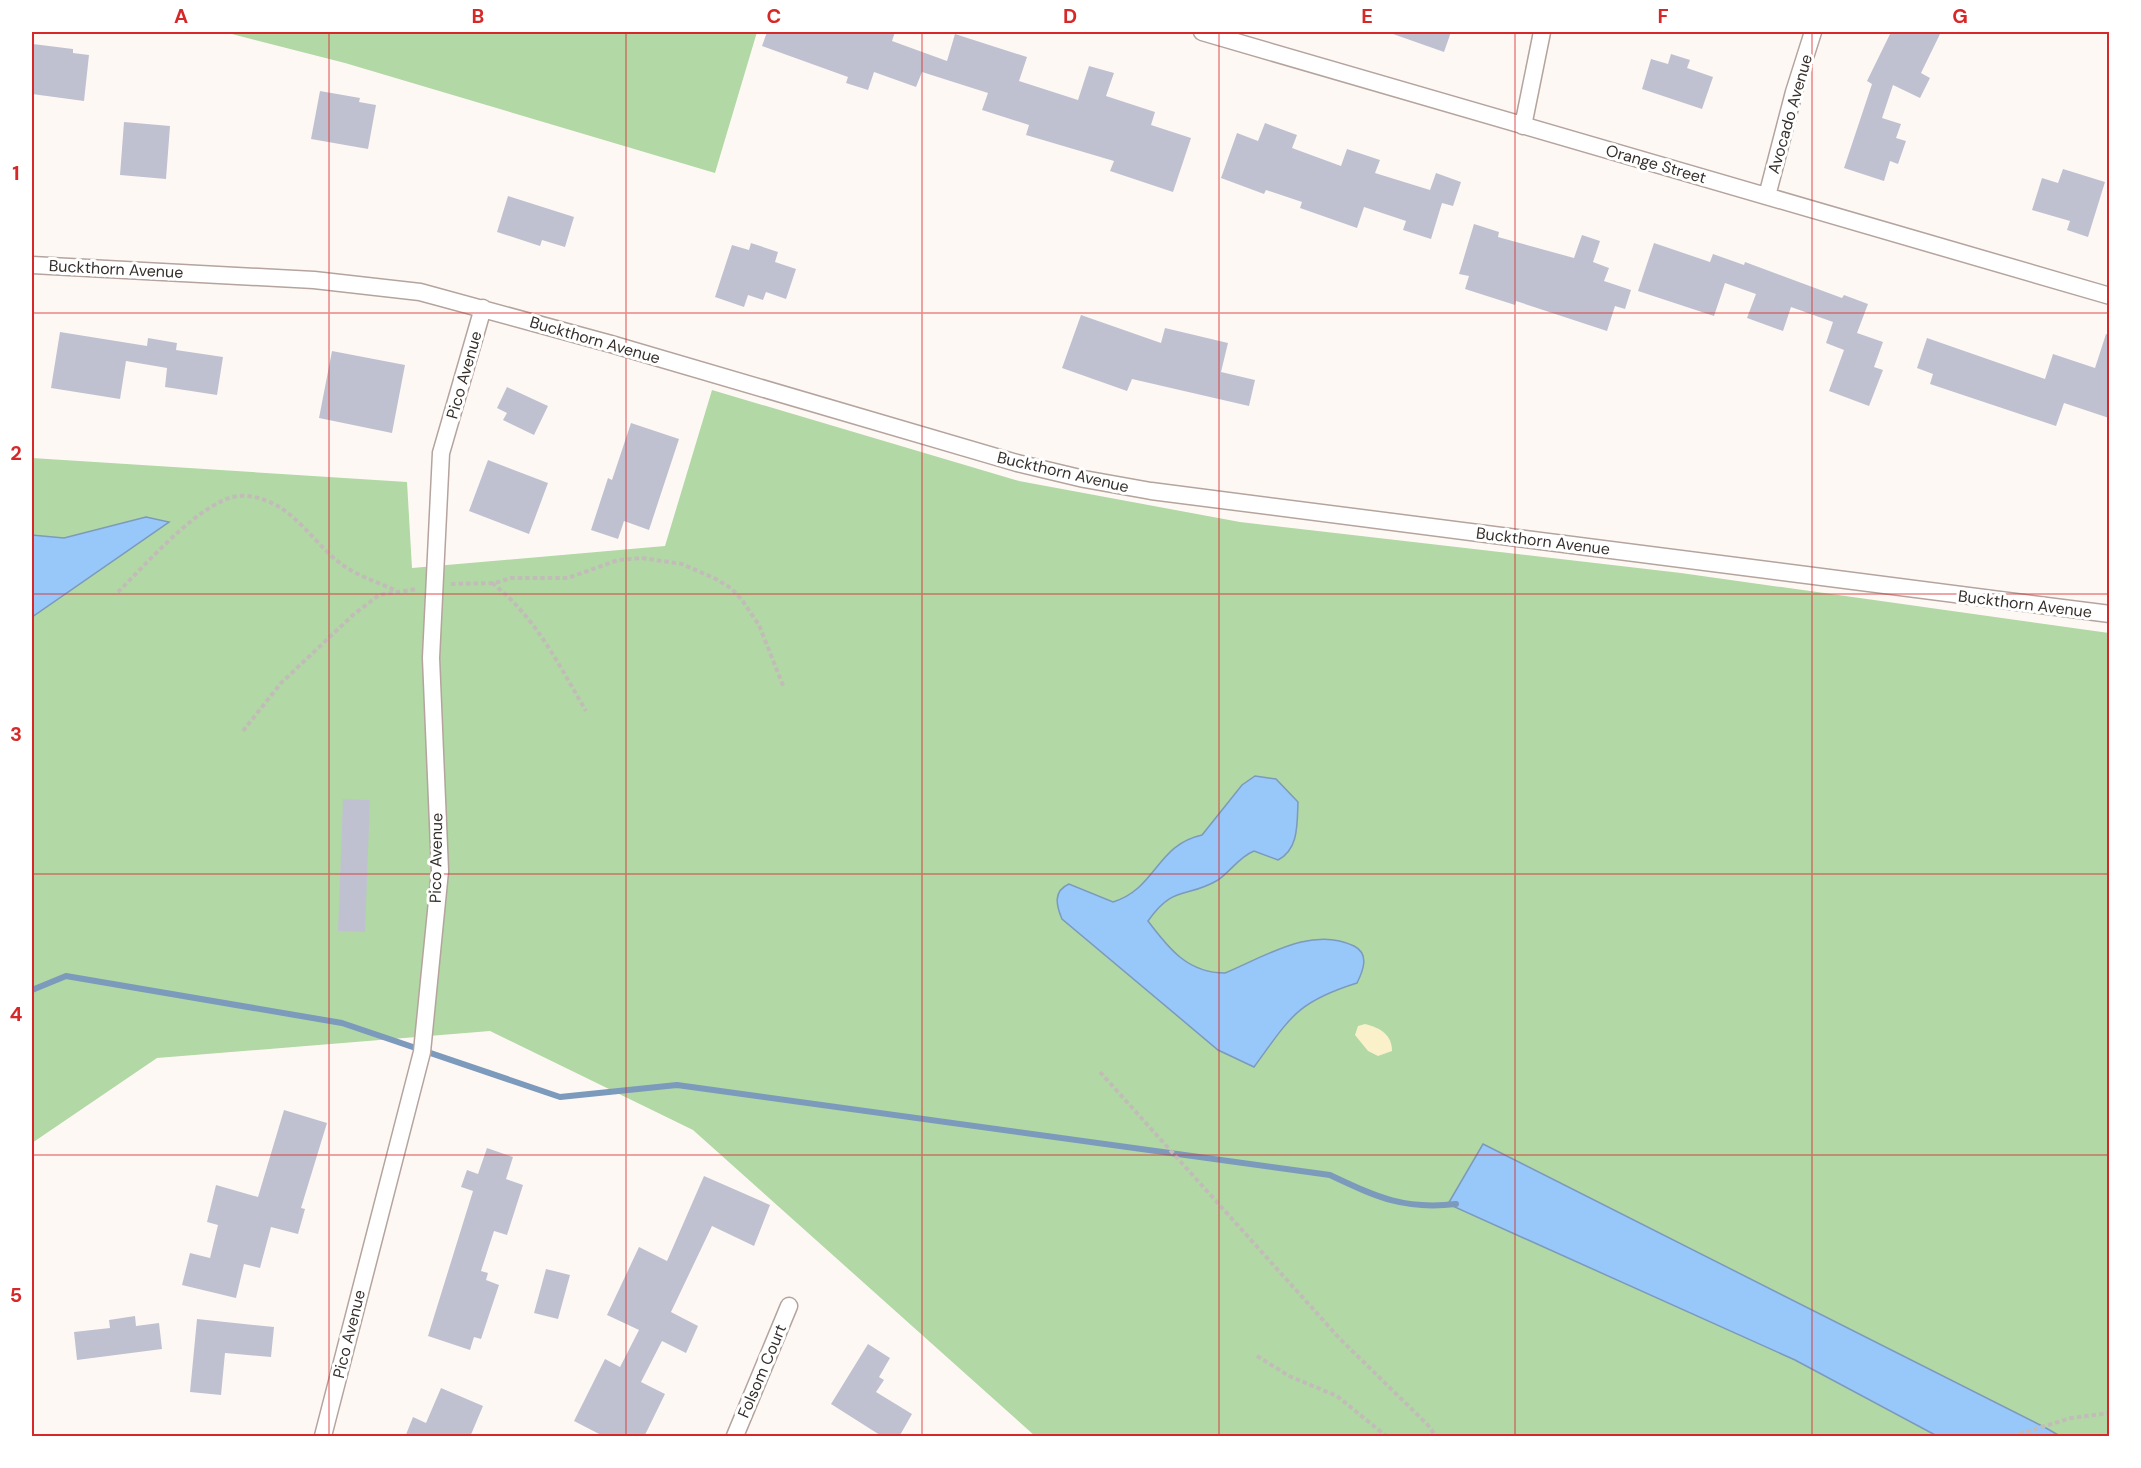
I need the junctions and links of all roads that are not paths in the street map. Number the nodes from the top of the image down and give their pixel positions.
1 (1202, 32) edge
2 (1542, 32) edge
3 (1814, 32) edge
4 (1523, 126) junction
5 (1767, 196) junction
6 (32, 265) edge
7 (2109, 296) edge
8 (483, 308) junction
9 (2109, 614) edge
10 (789, 1306) dead end
11 (323, 1437) edge
12 (735, 1437) edge

1 - 4 street, Orange Street
2 - 4 street
3 - 5 street, Avocado Avenue
4 - 5 street, Orange Street
5 - 7 street, Orange Street
6 - 8 street, Buckthorn Avenue
8 - 9 street, Buckthorn Avenue
8 - 11 street, Pico Avenue
10 - 12 street, Folsom Court

